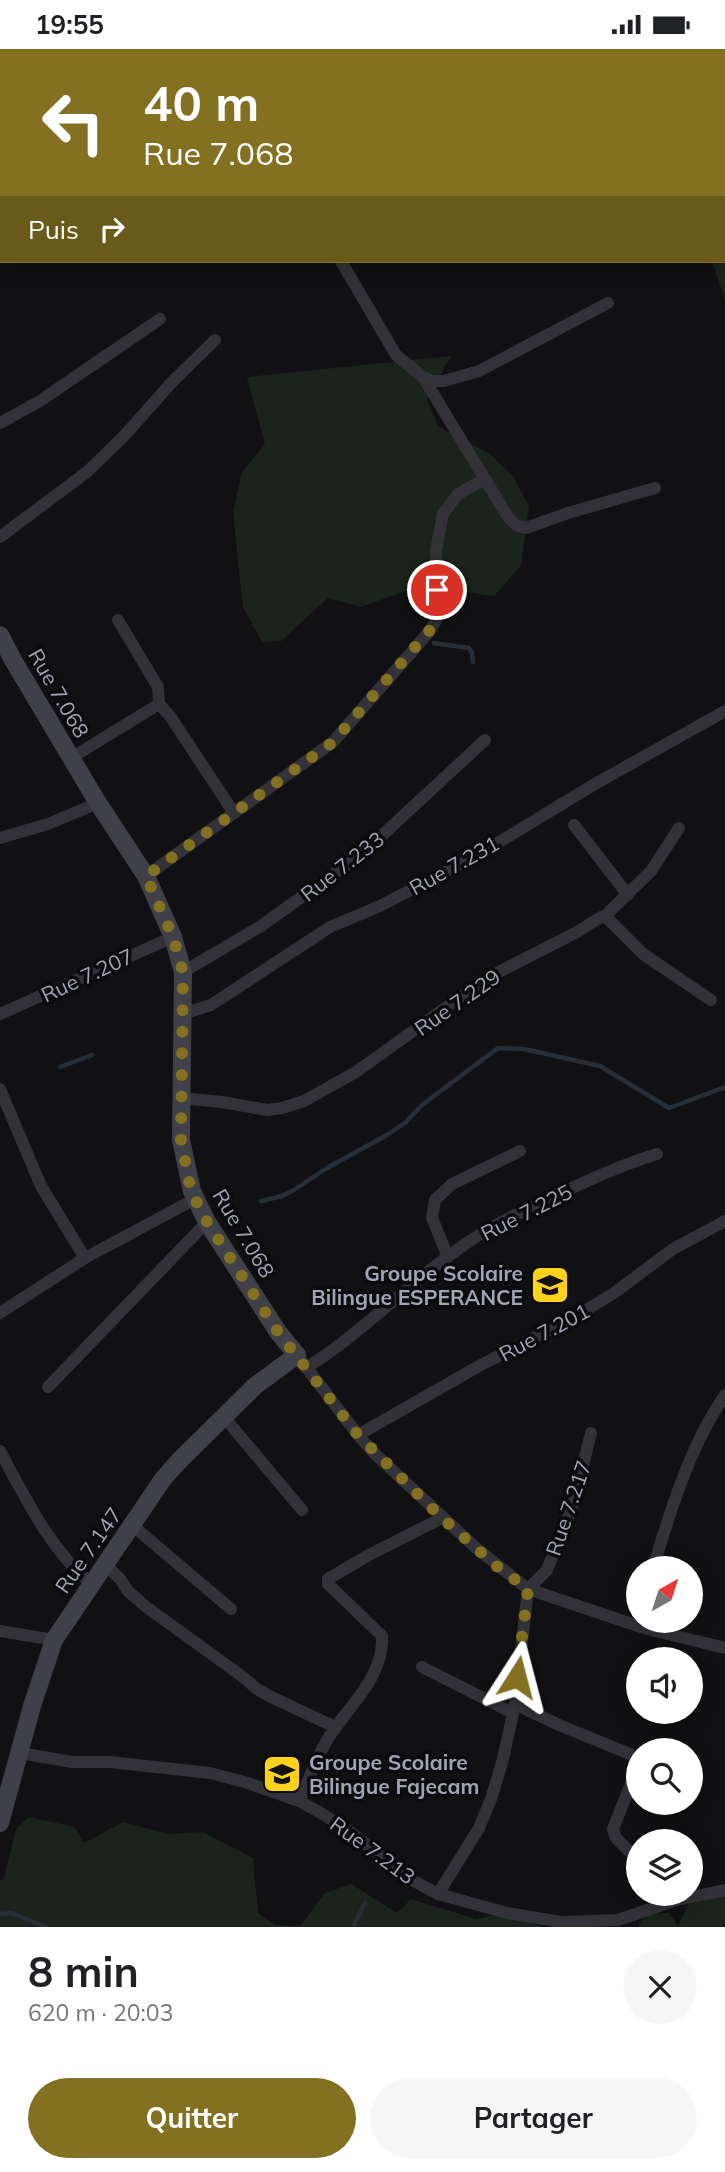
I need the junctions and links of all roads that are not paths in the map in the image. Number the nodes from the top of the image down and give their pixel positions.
1 (342, 263) edge
2 (608, 303) dead end
3 (160, 319) dead end
4 (215, 340) dead end
5 (423, 377) junction
6 (0, 423) edge
7 (485, 479) junction
8 (655, 488) dead end
9 (0, 537) edge
10 (118, 620) dead end
11 (0, 635) edge
12 (6, 661) edge
13 (159, 705) junction
14 (725, 711) edge
15 (485, 740) dead end
16 (71, 758) junction
17 (97, 803) junction
18 (234, 813) junction
19 (574, 825) dead end
20 (679, 828) dead end
21 (0, 838) edge
22 (146, 876) junction
23 (628, 895) junction
24 (605, 916) junction
25 (173, 937) junction
26 (183, 972) junction
27 (710, 1000) dead end
28 (183, 1007) junction
29 (0, 1014) edge
30 (0, 1089) edge
31 (181, 1098) junction
32 (520, 1151) dead end
33 (657, 1154) dead end
34 (195, 1199) junction
35 (725, 1221) edge
36 (207, 1222) junction
37 (448, 1257) junction
38 (85, 1258) junction
39 (0, 1313) edge
40 (301, 1361) junction
41 (48, 1387) dead end
42 (725, 1395) edge
43 (224, 1417) junction
44 (592, 1433) dead end
45 (358, 1435) junction
46 (0, 1451) edge
47 (302, 1510) dead end
48 (442, 1518) junction
49 (133, 1526) junction
50 (657, 1556) edge
51 (106, 1565) junction
52 (91, 1584) junction
53 (528, 1589) junction
54 (231, 1609) dead end
55 (626, 1618) edge
56 (0, 1631) edge
57 (673, 1633) edge
58 (54, 1640) junction
59 (725, 1649) edge
60 (422, 1667) dead end
61 (514, 1708) junction
62 (335, 1727) junction
63 (20, 1753) junction
64 (299, 1801) junction
65 (0, 1823) edge
66 (626, 1847) edge
67 (725, 1890) edge
68 (703, 1893) edge
69 (438, 1894) junction
70 (652, 1906) edge

1 - 5 street
2 - 5 street
3 - 6 street
4 - 9 street
5 - 7 street
7 - 8 street
7 - 18 street
10 - 13 street
11 - 12 street, Rue 7.068
12 - 16 street, Rue 7.068
13 - 16 street
13 - 18 street
14 - 28 street, Rue 7.231
15 - 26 street, Rue 7.233
16 - 17 street, Rue 7.068
17 - 21 street
17 - 22 street, Rue 7.068
18 - 22 street
19 - 23 street
20 - 23 street, Rue 7.229
22 - 25 street, Rue 7.068
23 - 24 street, Rue 7.229
24 - 27 street
24 - 31 street, Rue 7.229
25 - 26 street, Rue 7.068
25 - 29 street, Rue 7.207
26 - 28 street, Rue 7.068
28 - 31 street, Rue 7.068
30 - 38 street
31 - 34 street, Rue 7.068
32 - 37 street
33 - 37 street, Rue 7.225
34 - 36 street, Rue 7.068
34 - 38 street
35 - 45 street, Rue 7.201
36 - 40 street, Rue 7.068
36 - 41 street
37 - 40 street, Rue 7.225
38 - 39 street
40 - 43 street, Rue 7.147
40 - 45 street, Rue 7.068
42 - 50 street
43 - 47 street
43 - 49 street, Rue 7.147
44 - 53 street, Rue 7.217
45 - 48 street, Rue 7.068
46 - 52 street
48 - 53 street, Rue 7.068
48 - 62 street
49 - 51 street, Rue 7.147
49 - 54 street
51 - 52 street, Rue 7.147
51 - 62 street
52 - 58 street, Rue 7.147
53 - 55 street, Rue 7.068
53 - 61 street
56 - 58 street
57 - 59 street, Rue 7.068
58 - 63 street, Rue 7.147
60 - 61 street
61 - 66 street
61 - 69 street
62 - 64 street
63 - 64 street, Rue 7.213
63 - 65 street, Rue 7.147
64 - 69 street, Rue 7.213
67 - 68 street, Rue 7.213
69 - 70 street, Rue 7.213

